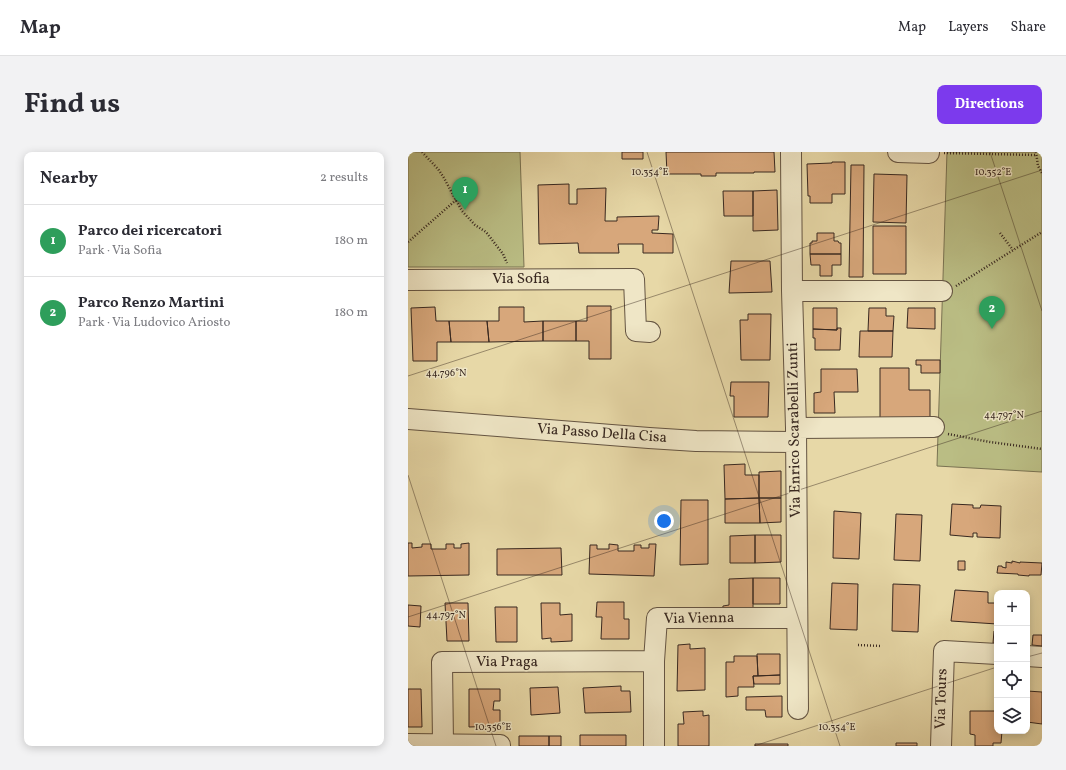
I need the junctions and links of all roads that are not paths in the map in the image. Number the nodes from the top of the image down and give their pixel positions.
1 (791, 152) edge
2 (898, 152) edge
3 (938, 153) edge
4 (408, 280) edge
5 (792, 291) junction
6 (942, 291) road end
7 (650, 332) dead end
8 (408, 419) edge
9 (940, 430) road end
10 (796, 435) junction
11 (797, 618) junction
12 (994, 654) edge
13 (1030, 656) edge
14 (1042, 657) edge
15 (654, 661) junction
16 (798, 709) dead end
17 (408, 744) edge
18 (443, 744) junction
19 (500, 745) dead end
20 (654, 746) edge
21 (941, 746) edge

1 - 5 street, Via Enrico Scarabelli Zunti
2 - 3 street
4 - 7 street, Via Sofia
5 - 6 street
5 - 10 street, Via Enrico Scarabelli Zunti
8 - 10 street, Via Passo Della Cisa
9 - 10 street, Via Passo Della Cisa
10 - 11 street, Via Enrico Scarabelli Zunti
11 - 15 street, Via Vienna
11 - 16 street, Via Enrico Scarabelli Zunti
12 - 21 street, Via Tours
13 - 14 street
15 - 18 street, Via Praga
15 - 20 street, Via Vienna
17 - 18 street
18 - 19 street

